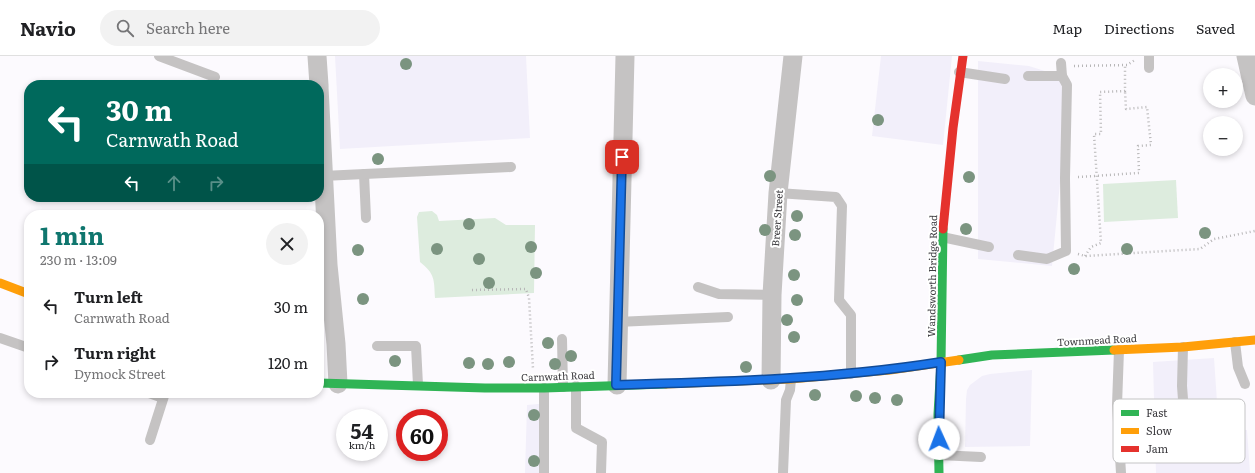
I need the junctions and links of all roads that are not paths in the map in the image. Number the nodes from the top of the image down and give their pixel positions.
1 (159, 56) edge
2 (317, 56) edge
3 (625, 56) edge
4 (793, 56) edge
5 (963, 56) edge
6 (1149, 56) edge
7 (1246, 56) edge
8 (175, 59) edge
9 (1149, 68) dead end
10 (960, 72) junction
11 (1028, 76) dead end
12 (215, 78) dead end
13 (1005, 79) dead end
14 (319, 80) edge
15 (1255, 96) edge
16 (511, 167) dead end
17 (324, 170) edge
18 (364, 174) junction
19 (778, 193) junction
20 (366, 218) dead end
21 (942, 237) junction
22 (989, 247) dead end
23 (1018, 255) dead end
24 (324, 259) edge
25 (0, 283) edge
26 (698, 288) dead end
27 (24, 292) edge
28 (772, 295) junction
29 (325, 304) edge
30 (728, 317) dead end
31 (617, 322) junction
32 (0, 338) edge
33 (562, 339) dead end
34 (1255, 340) edge
35 (1235, 342) junction
36 (24, 346) edge
37 (377, 346) dead end
38 (1183, 347) junction
39 (1119, 350) junction
40 (941, 362) junction
41 (851, 374) junction
42 (791, 379) junction
43 (771, 380) junction
44 (324, 383) edge
45 (338, 384) junction
46 (1245, 384) dead end
47 (418, 385) junction
48 (616, 385) junction
49 (576, 386) junction
50 (563, 387) junction
51 (544, 388) junction
52 (163, 398) edge
53 (1117, 399) edge
54 (1183, 399) edge
55 (150, 440) dead end
56 (939, 455) junction
57 (981, 457) dead end
58 (1120, 463) edge
59 (544, 473) edge
60 (602, 473) edge
61 (783, 473) edge
62 (939, 473) edge
63 (1121, 473) edge

1 - 8 lane
2 - 14 street
3 - 31 street
4 - 19 street, Breer Street
5 - 10 street, Wandsworth Bridge Road
6 - 9 lane
7 - 15 street
8 - 12 lane
10 - 13 lane
10 - 21 street, Wandsworth Bridge Road
11 - 23 lane
16 - 18 lane
17 - 18 lane
18 - 20 lane
19 - 28 street, Breer Street
19 - 41 lane
21 - 22 lane
21 - 40 street, Wandsworth Bridge Road
24 - 29 street
25 - 27 street
26 - 28 lane
28 - 43 street, Breer Street
29 - 45 street
30 - 31 lane
31 - 48 street
32 - 36 lane
33 - 50 lane
34 - 35 street, Townmead Road
35 - 38 street, Townmead Road
35 - 46 lane
37 - 47 lane
38 - 39 street, Townmead Road
38 - 54 lane
39 - 40 street, Townmead Road
39 - 53 lane
40 - 41 street, Carnwath Road
40 - 56 street, Wandsworth Bridge Road
41 - 42 street, Carnwath Road
42 - 43 street, Carnwath Road
42 - 61 lane
43 - 48 street, Carnwath Road
44 - 45 street, Carnwath Road
45 - 47 street, Carnwath Road
47 - 51 street, Carnwath Road
48 - 49 street, Carnwath Road
49 - 50 street, Carnwath Road
49 - 60 lane
50 - 51 street, Carnwath Road
51 - 59 lane
52 - 55 lane
56 - 57 lane
56 - 62 street, Wandsworth Bridge Road
58 - 63 lane

